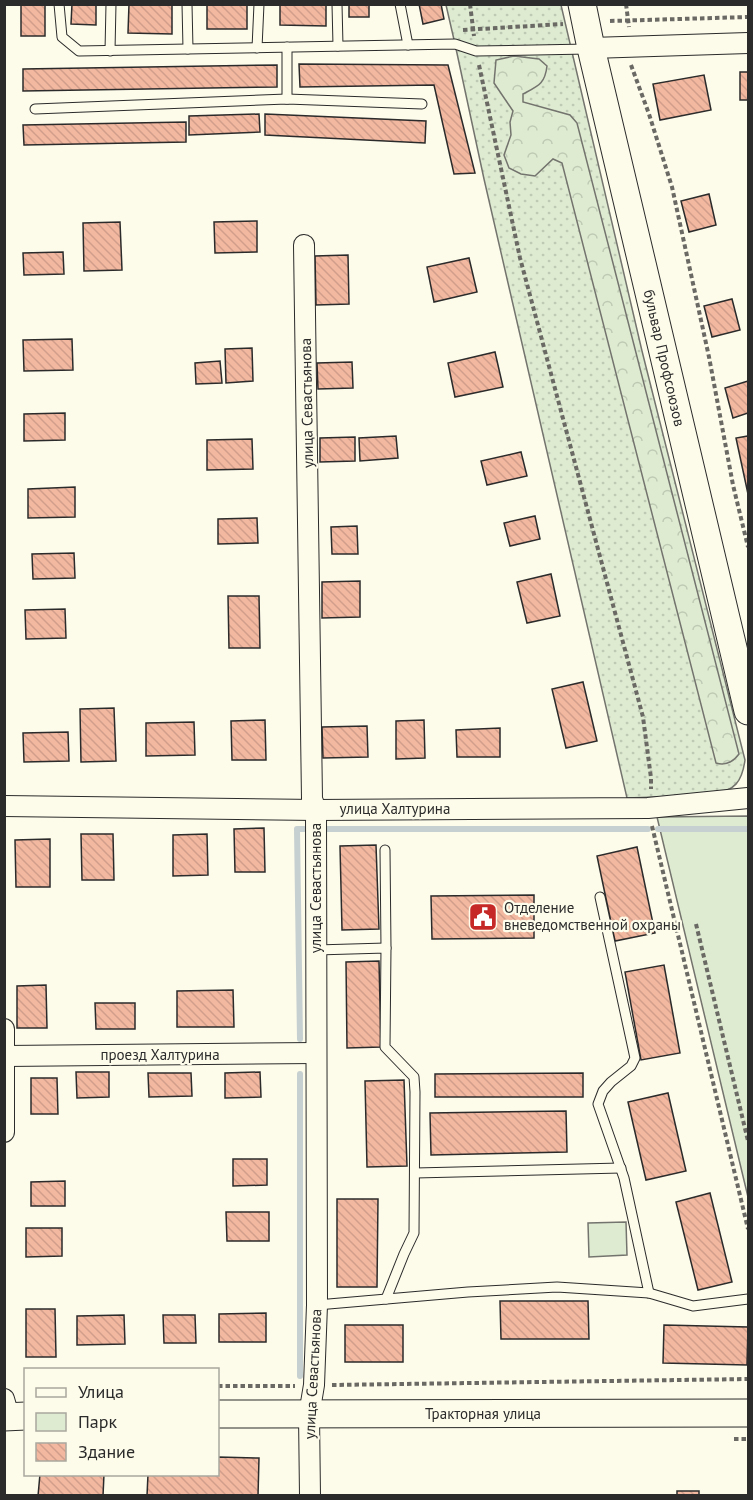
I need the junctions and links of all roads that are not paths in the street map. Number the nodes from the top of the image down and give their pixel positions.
1 (59, 4) edge
2 (111, 4) edge
3 (188, 4) edge
4 (259, 4) edge
5 (337, 4) edge
6 (400, 4) edge
7 (582, 4) edge
8 (748, 43) edge
9 (408, 45) junction
10 (338, 46) junction
11 (287, 47) junction
12 (257, 48) junction
13 (591, 48) junction
14 (188, 49) junction
15 (110, 51) junction
16 (286, 99) junction
17 (422, 104) dead end
18 (35, 109) dead end
19 (304, 245) dead end
20 (748, 711) edge
21 (748, 798) edge
22 (4, 806) edge
23 (316, 810) junction
24 (385, 850) dead end
25 (600, 897) dead end
26 (386, 948) junction
27 (316, 950) junction
28 (4, 1029) edge
29 (315, 1053) junction
30 (6, 1056) edge
31 (4, 1132) edge
32 (621, 1168) junction
33 (415, 1173) junction
34 (649, 1293) junction
35 (386, 1299) junction
36 (748, 1299) edge
37 (317, 1305) junction
38 (748, 1413) edge
39 (219, 1414) edge
40 (309, 1415) junction
41 (310, 1496) edge

1 - 15 lane
2 - 15 lane
3 - 14 lane
4 - 12 lane
5 - 10 lane
6 - 9 lane
7 - 13 main road, бульвар Профсоюзов
8 - 13 street
9 - 10 lane
9 - 13 lane
10 - 11 lane
11 - 12 lane
11 - 16 lane
12 - 14 lane
13 - 20 main road, бульвар Профсоюзов
14 - 15 lane
16 - 17 lane
16 - 18 lane
19 - 23 street, улица Севастьянова
21 - 23 street, улица Халтурина
22 - 23 street, улица Халтурина
23 - 27 street, улица Севастьянова
24 - 26 lane
25 - 32 lane
26 - 27 lane
26 - 33 lane
27 - 29 street, улица Севастьянова
28 - 30 street
29 - 30 street, проезд Халтурина
29 - 37 street, улица Севастьянова
30 - 31 street
32 - 33 lane
32 - 34 lane
33 - 35 lane
34 - 35 lane
34 - 36 lane
35 - 37 lane
37 - 40 street, улица Севастьянова
38 - 40 main road, Тракторная улица
39 - 40 main road, Тракторная улица
40 - 41 street, улица Севастьянова

